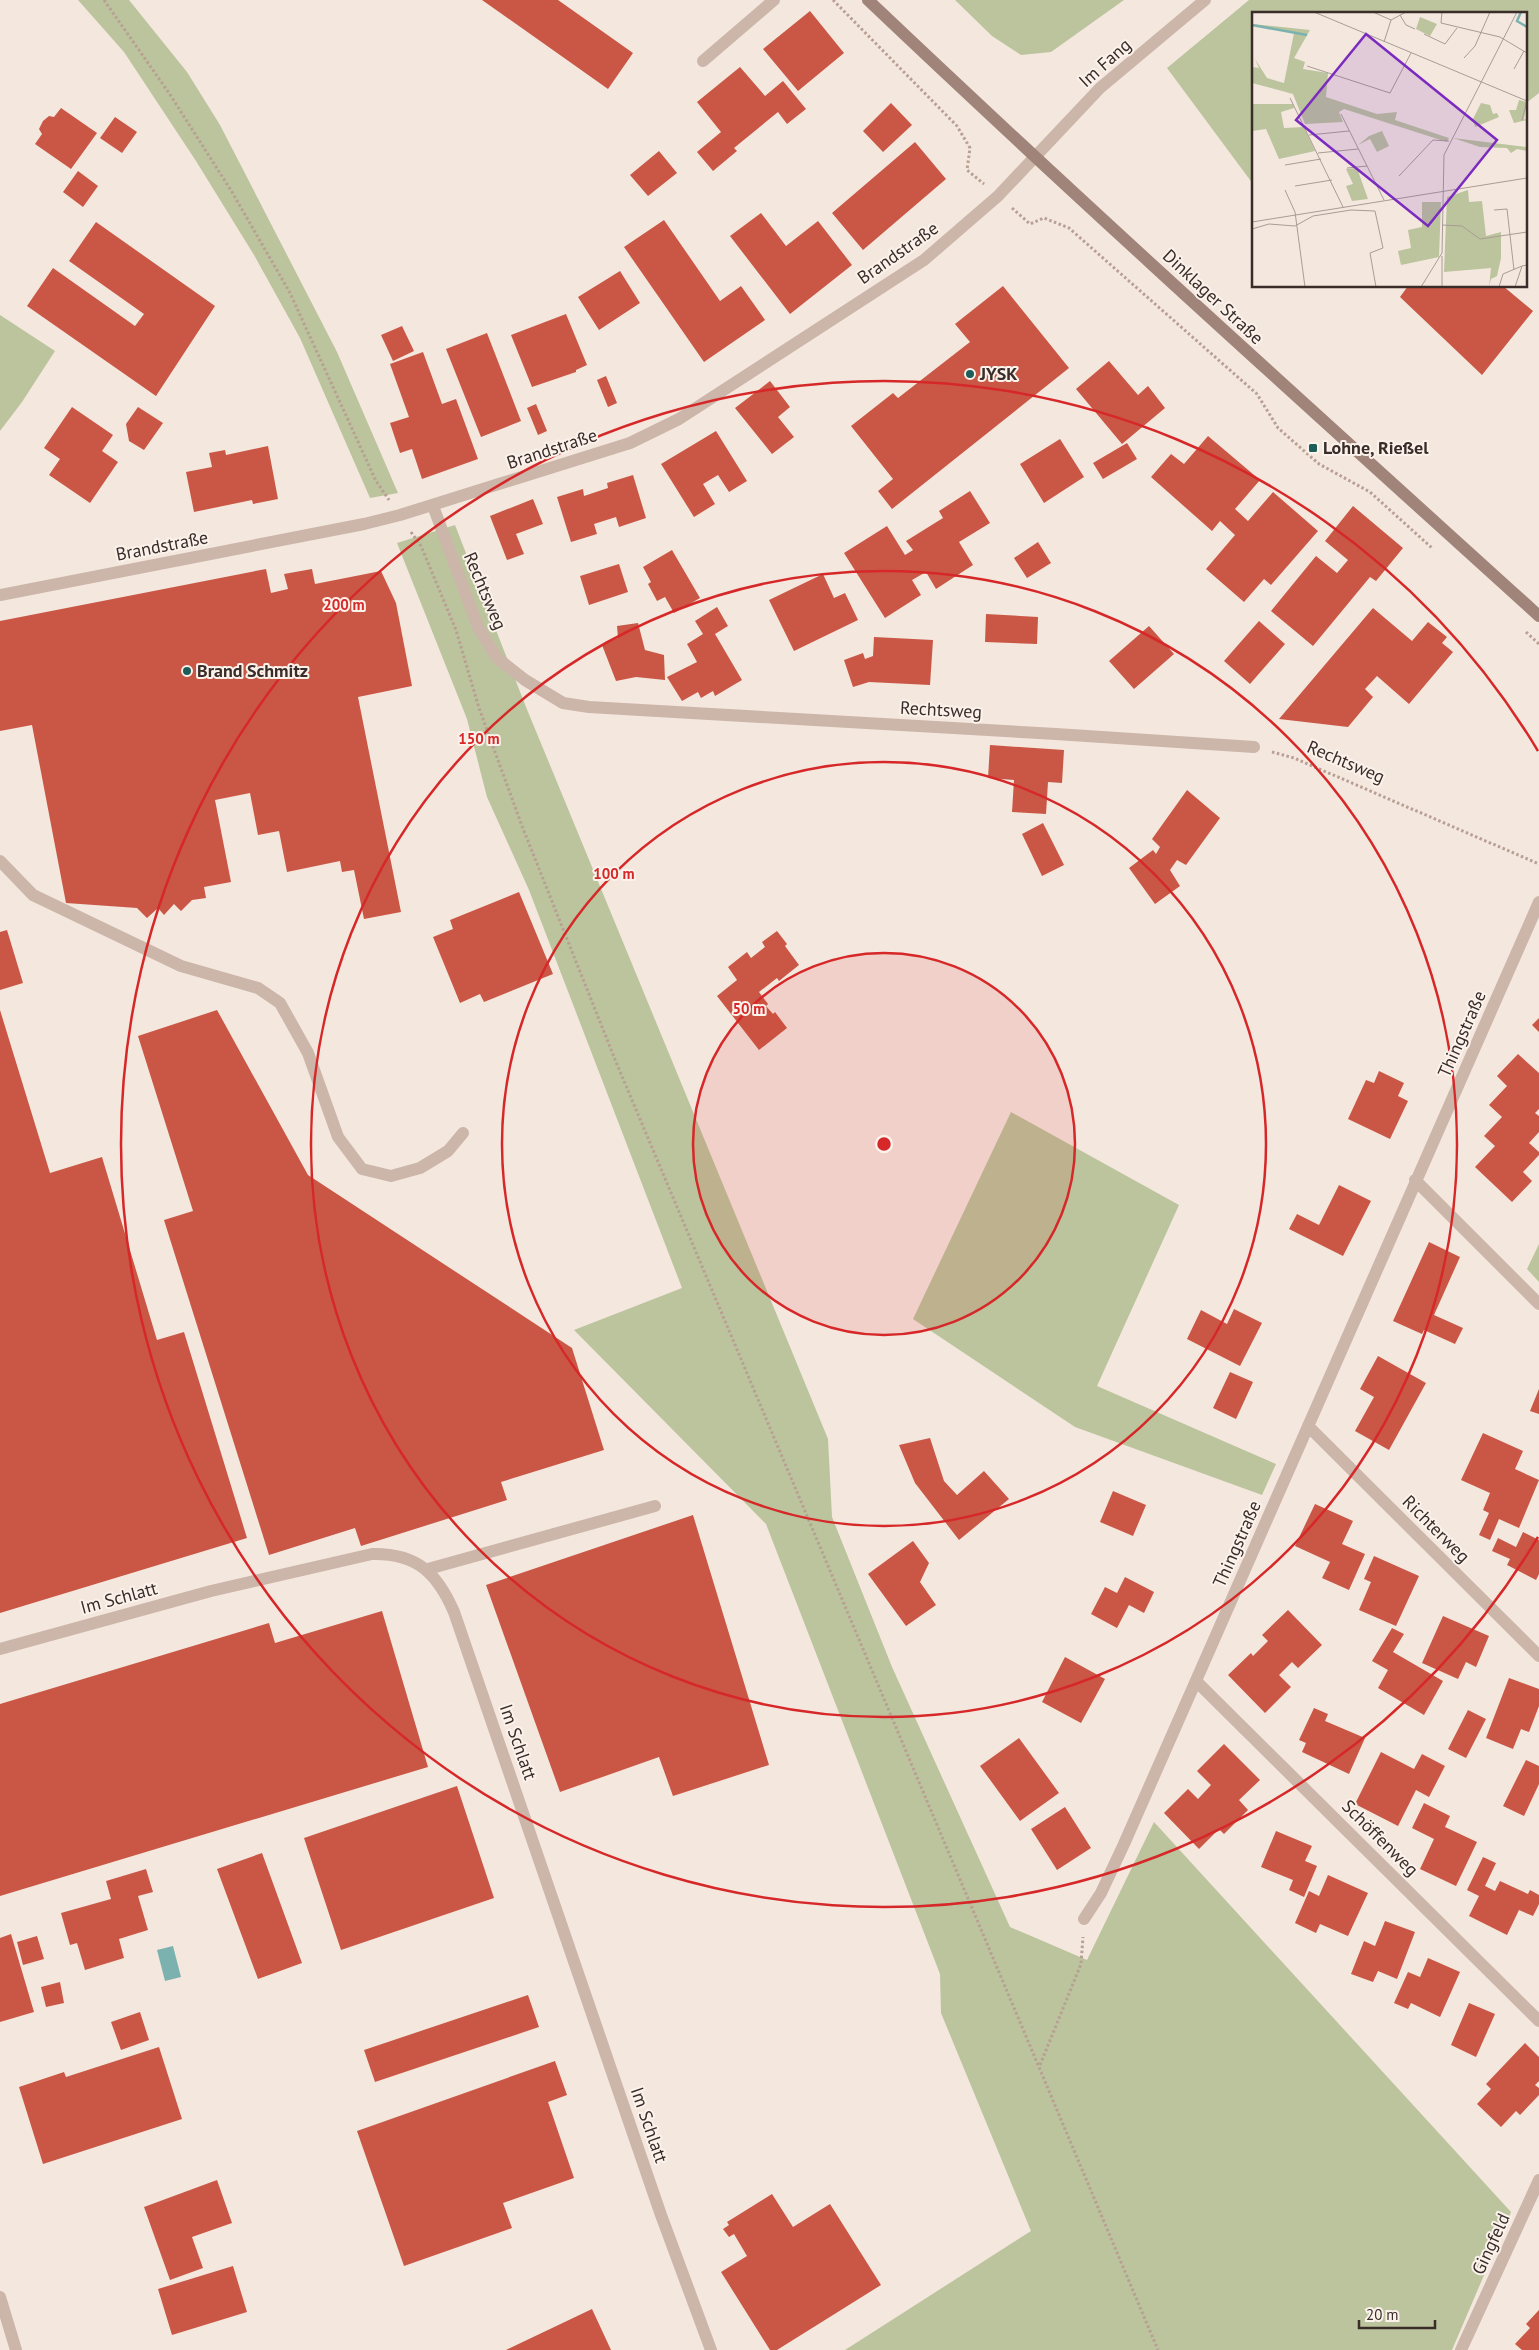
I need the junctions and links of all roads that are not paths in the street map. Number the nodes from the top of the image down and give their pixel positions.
1 (774, 0) edge
2 (868, 0) edge
3 (1205, 0) edge
4 (703, 61) dead end
5 (1035, 158) junction
6 (433, 506) junction
7 (0, 595) edge
8 (1539, 616) edge
9 (1254, 747) road end
10 (0, 862) edge
11 (1539, 902) edge
12 (462, 1133) dead end
13 (1415, 1180) junction
14 (1539, 1304) edge
15 (1308, 1426) junction
16 (655, 1506) dead end
17 (428, 1570) junction
18 (0, 1648) edge
19 (1539, 1656) edge
20 (1196, 1680) junction
21 (1084, 1919) road end
22 (1539, 2021) edge
23 (1539, 2180) edge
24 (0, 2297) edge
25 (16, 2350) edge
26 (711, 2350) edge
27 (1461, 2350) edge

1 - 4 street
2 - 5 main road, Dinklager Straße
3 - 5 street, Im Fang
5 - 6 street, Brandstraße
5 - 8 main road, Dinklager Straße
6 - 7 street, Brandstraße
6 - 9 street, Rechtsweg
10 - 12 street
11 - 13 street, Thingstraße
13 - 14 street
13 - 15 street, Thingstraße
15 - 19 street, Richterweg
15 - 20 street, Thingstraße
16 - 17 street
17 - 18 street, Im Schlatt
17 - 26 street, Im Schlatt
20 - 21 street, Thingstraße
20 - 22 street, Schöffenweg
23 - 27 street, Gingfeld
24 - 25 street

